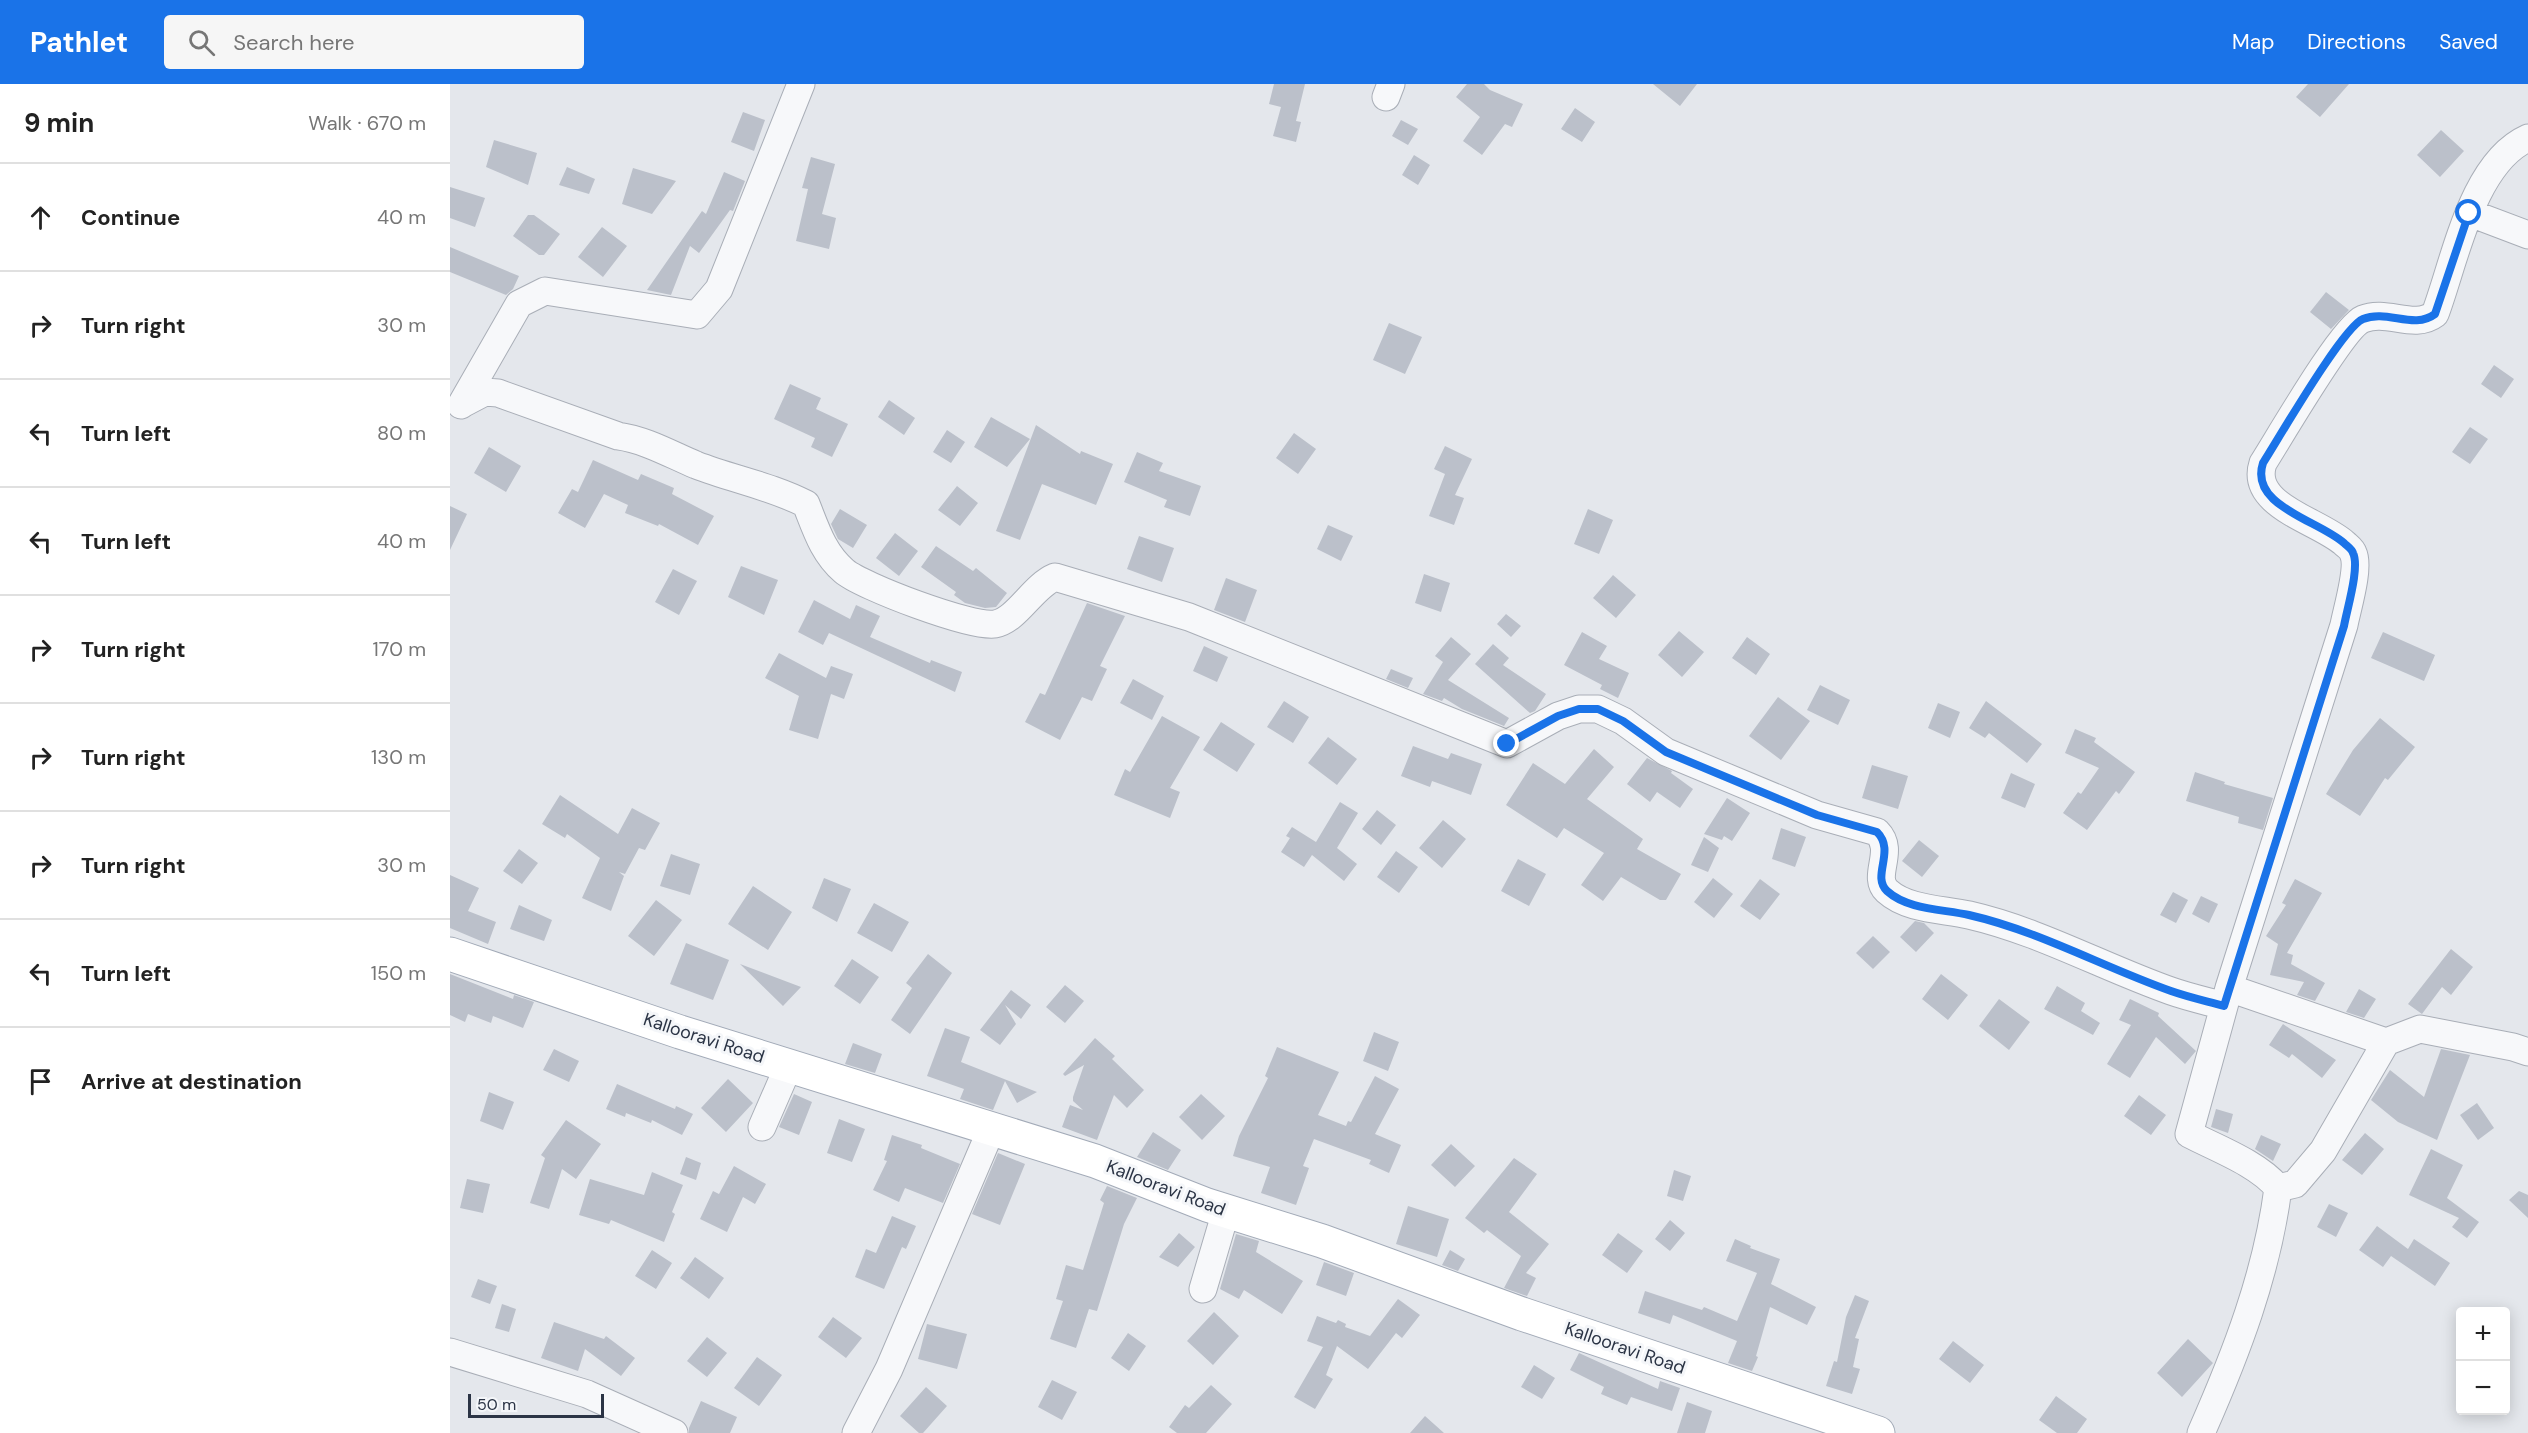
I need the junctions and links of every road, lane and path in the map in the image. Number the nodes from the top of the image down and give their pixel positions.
1 (801, 84) edge
2 (2528, 138) edge
3 (2469, 213) junction
4 (2528, 234) edge
5 (457, 407) edge
6 (450, 954) edge
7 (2226, 997) junction
8 (2386, 1042) junction
9 (2528, 1052) edge
10 (789, 1065) junction
11 (762, 1127) dead end
12 (991, 1130) junction
13 (2278, 1188) junction
14 (1226, 1211) junction
15 (1203, 1289) dead end
16 (450, 1352) edge
17 (674, 1433) edge
18 (856, 1433) edge
19 (1878, 1433) edge
20 (2201, 1433) edge

1 - 5 street
2 - 3 street
3 - 4 street
3 - 7 street
5 - 7 street
6 - 10 main road, Kallooravi Road
7 - 8 street
7 - 13 street
8 - 9 street
8 - 13 street
10 - 11 street
10 - 12 main road, Kallooravi Road
12 - 14 main road, Kallooravi Road
12 - 18 street
13 - 20 street
14 - 15 street
14 - 19 main road, Kallooravi Road
16 - 17 street

